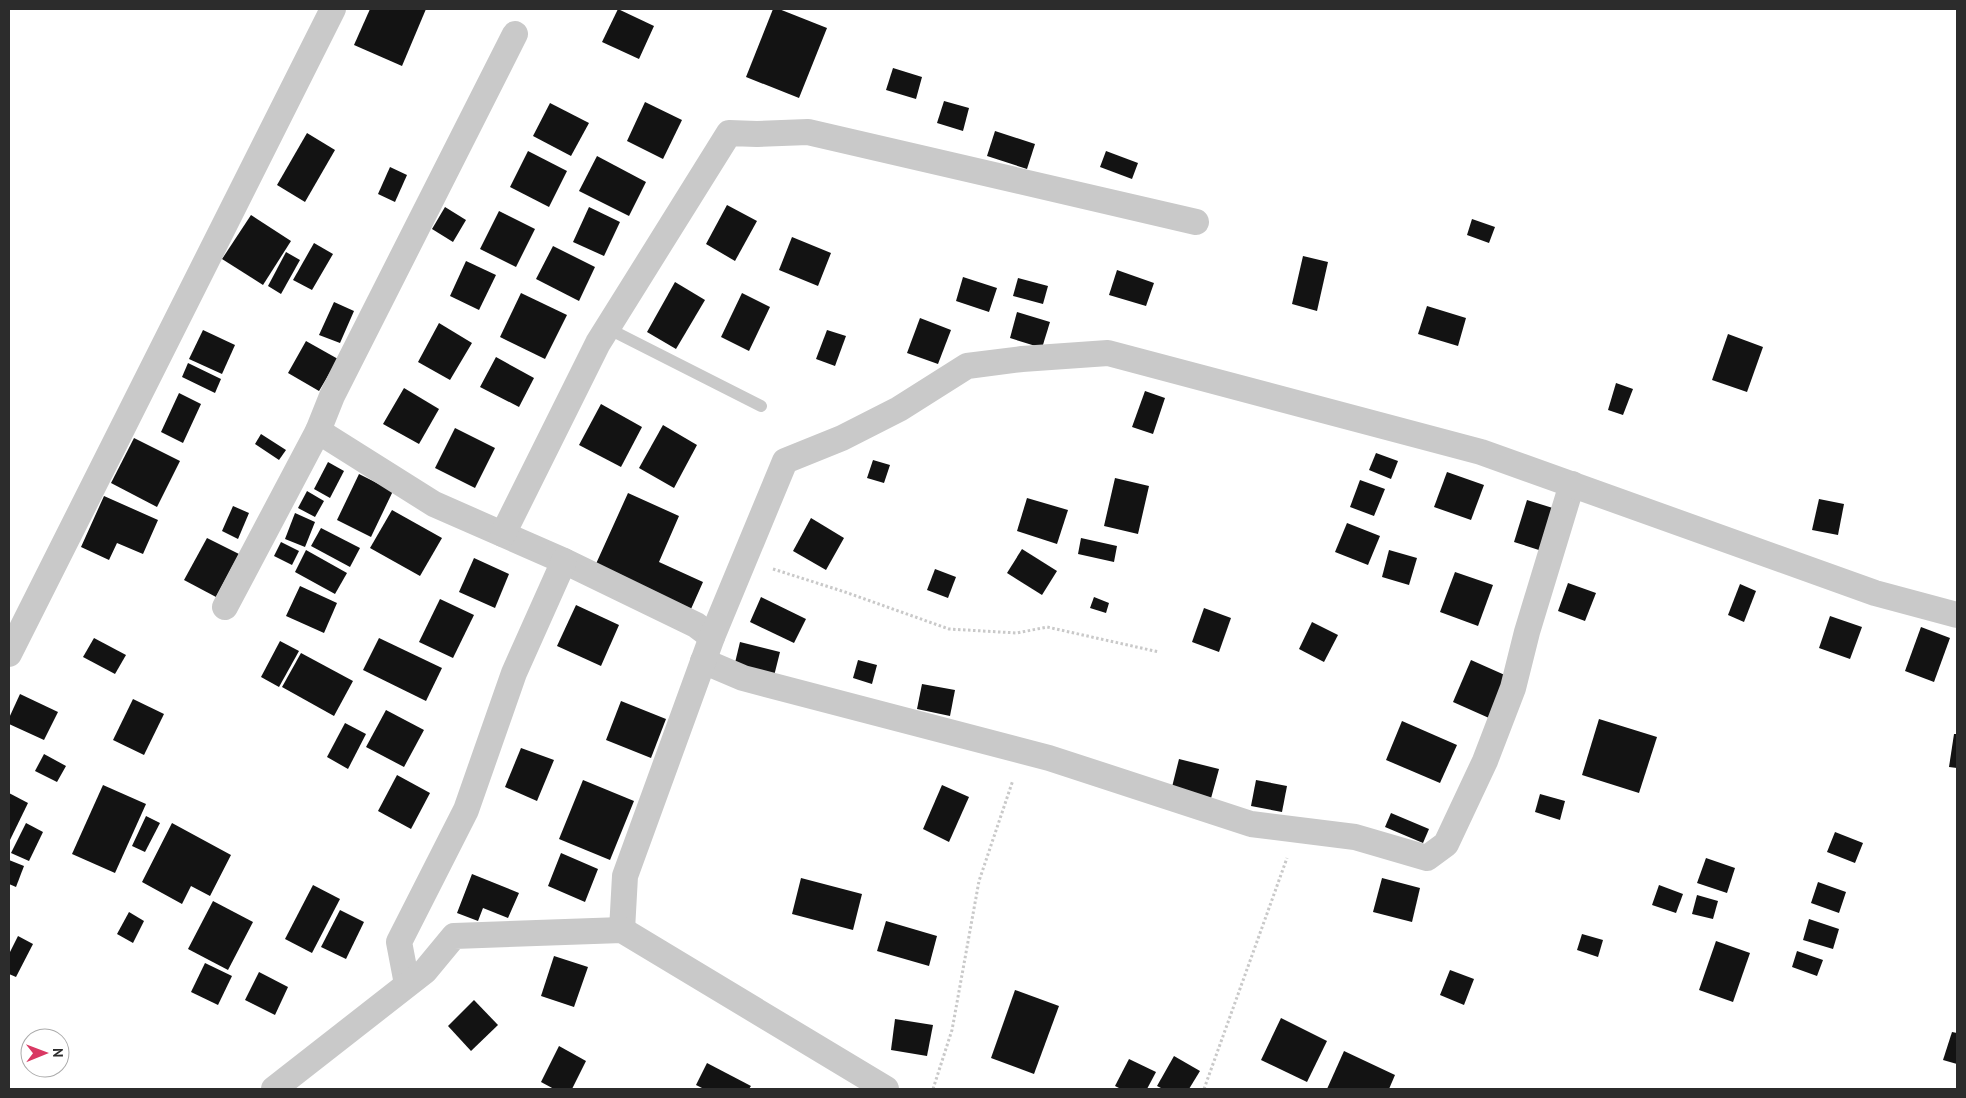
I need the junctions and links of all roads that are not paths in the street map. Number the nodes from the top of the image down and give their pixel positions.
1 (333, 9) edge
2 (515, 34) dead end
3 (1196, 222) dead end
4 (607, 328) junction
5 (761, 406) dead end
6 (318, 432) junction
7 (1572, 484) junction
8 (503, 534) junction
9 (564, 561) junction
10 (225, 607) dead end
11 (1957, 616) edge
12 (712, 637) junction
13 (9, 654) edge
14 (703, 661) junction
15 (622, 930) junction
16 (407, 984) junction
17 (274, 1089) edge
18 (886, 1089) edge

1 - 13 street
2 - 6 street
3 - 4 street
4 - 5 lane
4 - 8 street
6 - 8 street
6 - 10 street
7 - 11 street
7 - 12 street
7 - 14 street
8 - 9 street
9 - 12 street
9 - 16 street
12 - 14 street
14 - 15 street
15 - 16 street
15 - 18 street
16 - 17 street

